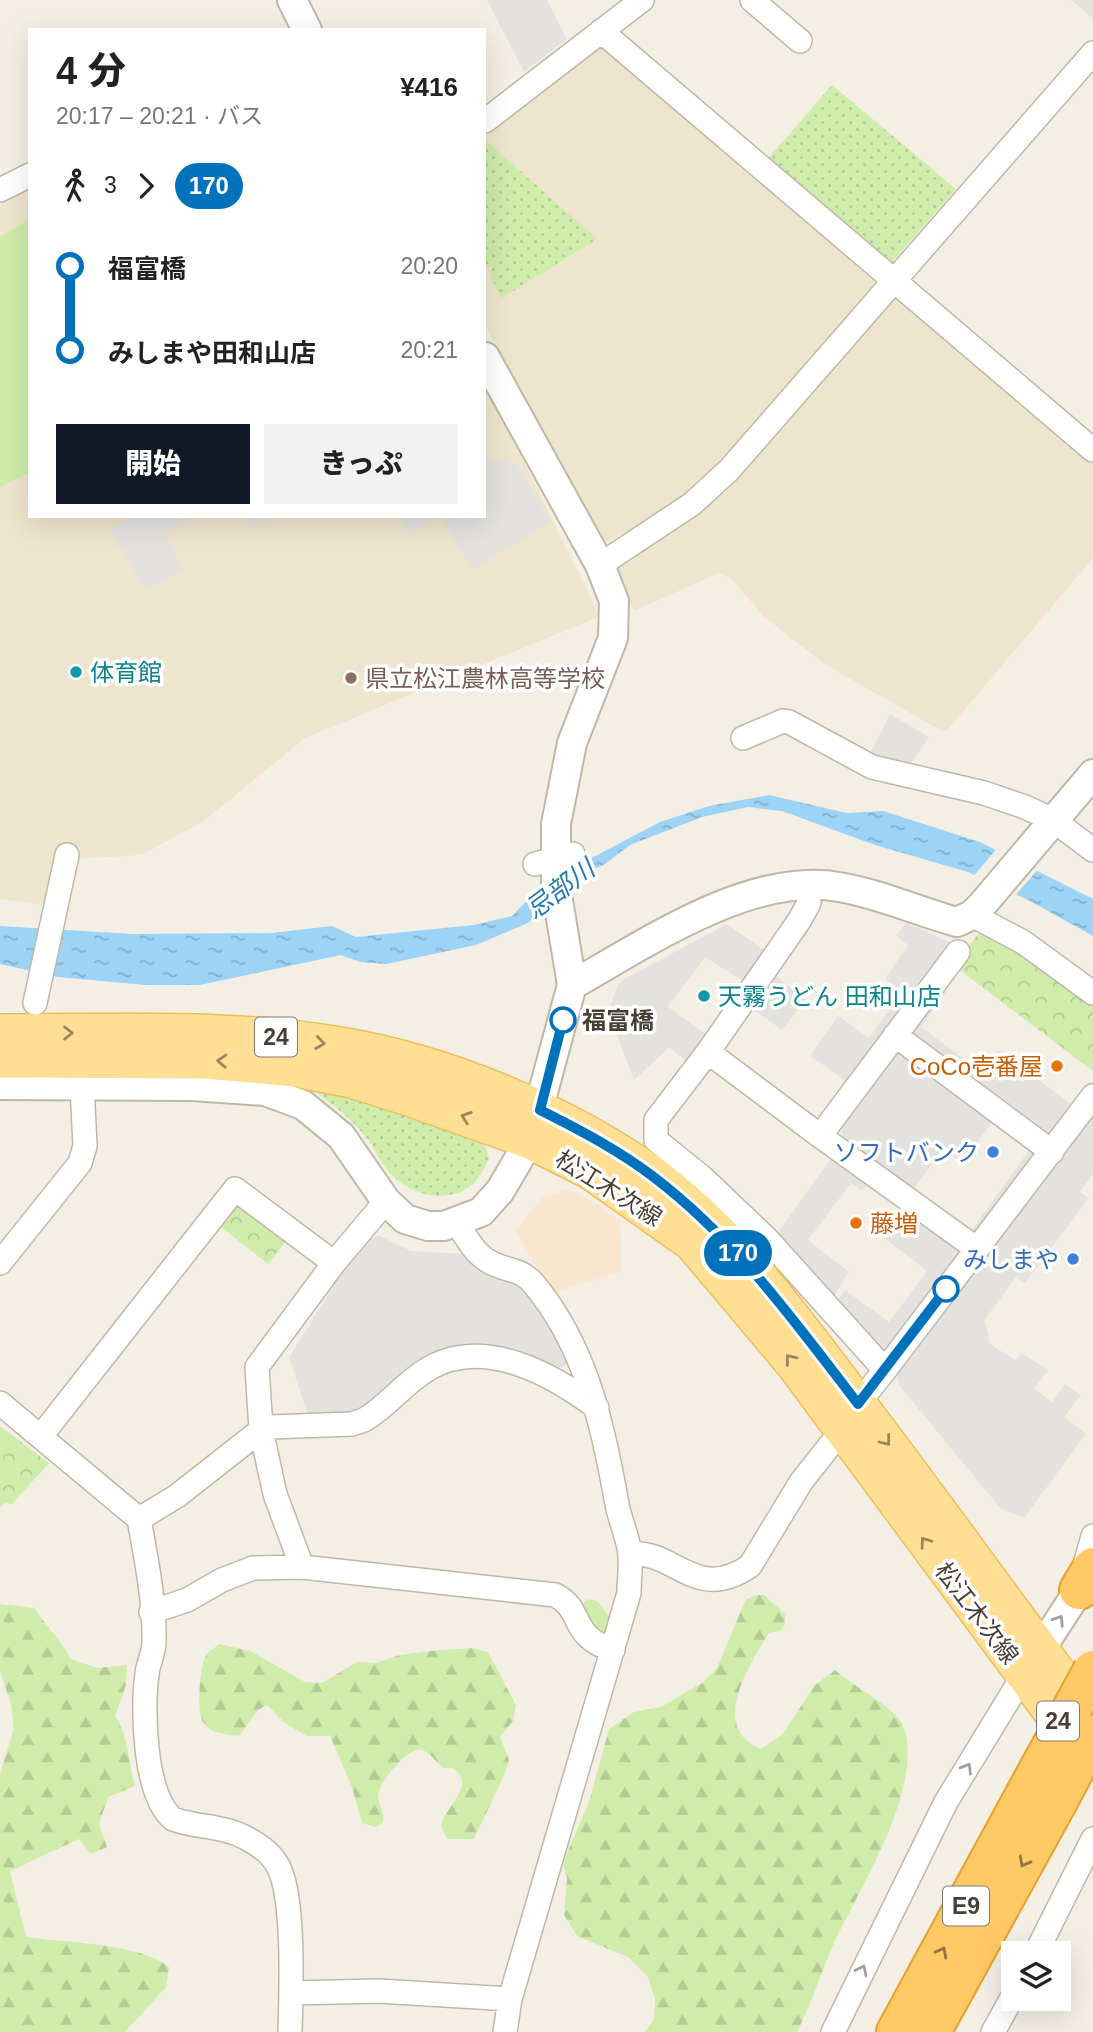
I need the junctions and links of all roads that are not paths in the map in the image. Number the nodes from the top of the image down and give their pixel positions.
1 (292, 0) edge
2 (642, 0) edge
3 (752, 0) edge
4 (306, 28) edge
5 (601, 32) junction
6 (800, 41) dead end
7 (1093, 53) edge
8 (486, 120) edge
9 (28, 176) edge
10 (2, 185) edge
11 (895, 282) junction
12 (486, 359) edge
13 (1093, 450) edge
14 (600, 565) junction
15 (743, 738) dead end
16 (1093, 774) edge
17 (1046, 827) junction
18 (1093, 850) edge
19 (67, 855) dead end
20 (806, 885) junction
21 (977, 910) junction
22 (958, 952) dead end
23 (572, 985) junction
24 (1093, 993) edge
25 (35, 1003) dead end
26 (0, 1033) edge
27 (895, 1035) junction
28 (708, 1052) junction
29 (0, 1059) edge
30 (0, 1085) edge
31 (82, 1086) junction
32 (1093, 1096) edge
33 (535, 1125) junction
34 (820, 1136) junction
35 (1052, 1152) junction
36 (386, 1201) junction
37 (457, 1223) junction
38 (977, 1249) junction
39 (334, 1263) junction
40 (0, 1264) edge
41 (885, 1370) junction
42 (0, 1403) edge
43 (597, 1408) junction
44 (850, 1417) junction
45 (261, 1430) junction
46 (41, 1436) junction
47 (139, 1519) junction
48 (1093, 1536) edge
49 (630, 1554) junction
50 (302, 1567) junction
51 (1086, 1578) edge
52 (151, 1612) junction
53 (613, 1650) junction
54 (1031, 1663) junction
55 (1093, 1670) edge
56 (1093, 1721) edge
57 (1093, 1735) edge
58 (1093, 1767) edge
59 (1046, 1790) junction
60 (1093, 1839) edge
61 (1042, 1941) edge
62 (291, 1993) junction
63 (510, 1999) junction
64 (1005, 2011) edge
65 (290, 2032) edge
66 (505, 2032) edge
67 (833, 2032) edge
68 (896, 2032) edge
69 (931, 2032) edge
70 (993, 2032) edge

1 - 4 street
2 - 5 street
3 - 6 street
5 - 8 street
5 - 11 street
7 - 11 street
9 - 10 street
11 - 13 street
11 - 14 street
12 - 14 street
14 - 23 street
15 - 17 street
16 - 17 street
17 - 18 street
17 - 21 street
19 - 25 street
20 - 21 street
20 - 23 street
20 - 28 street
21 - 24 street
22 - 27 street
23 - 33 street
26 -> 33 main road, 松江木次線 / 24
27 - 34 street
27 - 35 street
28 - 34 street
28 - 41 street
33 -> 29 main road, 松江木次線 / 24
30 - 31 street
31 - 36 street
31 - 40 street
32 - 35 street
33 - 37 street
33 - 44 main road, 松江木次線 / 24
34 - 38 street
35 - 38 street
36 - 37 street
36 - 39 street
37 - 43 street
38 - 41 street
39 - 45 street
39 - 46 street
41 - 44 street
42 - 46 street
43 - 45 street
43 - 49 street
44 - 49 street
44 - 54 main road, 松江木次線 / 24
45 - 47 street
45 - 50 street
46 - 47 street
47 - 52 street
48 - 51 street
49 - 53 street
50 - 52 street
50 - 53 street
54 -> 51 street
52 - 62 street
53 - 63 street
54 - 56 main road, 松江木次線 / 24
54 - 58 main road, 松江木次線 / 24
67 -> 54 street
55 - 59 highway, E9, bridge
57 - 59 highway, E9, bridge
68 -> 59 highway, E9
59 -> 69 highway, E9
60 - 61 street
62 - 63 street
62 - 65 street
63 - 66 street
64 - 70 street

